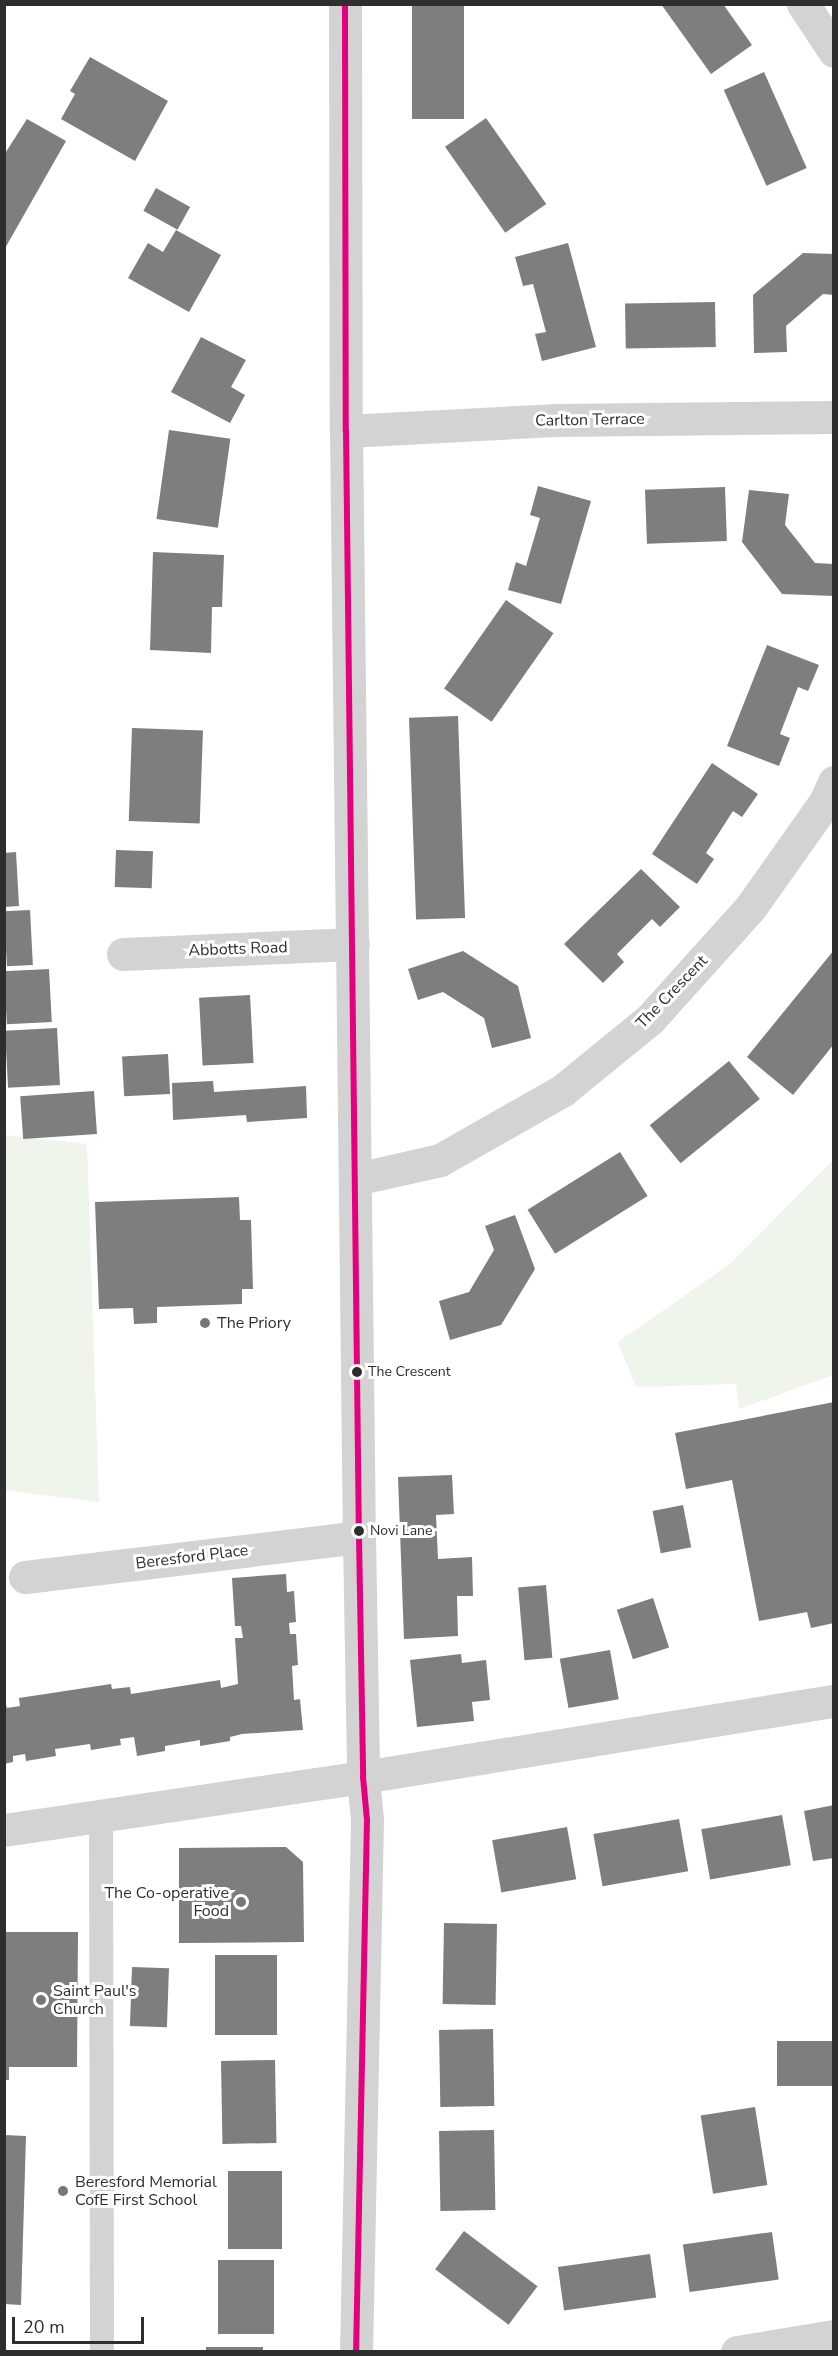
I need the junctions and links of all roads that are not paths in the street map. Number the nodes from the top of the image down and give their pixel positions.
1 (345, 4) edge
2 (803, 4) edge
3 (834, 51) edge
4 (834, 417) edge
5 (346, 431) junction
6 (834, 782) edge
7 (352, 944) junction
8 (123, 954) dead end
9 (356, 1179) junction
10 (359, 1537) junction
11 (25, 1577) dead end
12 (834, 1701) edge
13 (363, 1777) junction
14 (101, 1815) junction
15 (4, 1830) edge
16 (834, 2336) edge
17 (102, 2352) edge
18 (356, 2352) edge
19 (737, 2352) edge

1 - 5 street
2 - 3 street
4 - 5 street, Carlton Terrace
5 - 7 street
6 - 9 street, The Crescent
7 - 8 street, Abbotts Road
7 - 9 street
9 - 10 street
10 - 11 street, Beresford Place
10 - 13 street
12 - 13 street
13 - 14 street
13 - 18 street
14 - 15 street
14 - 17 lane
16 - 19 street

